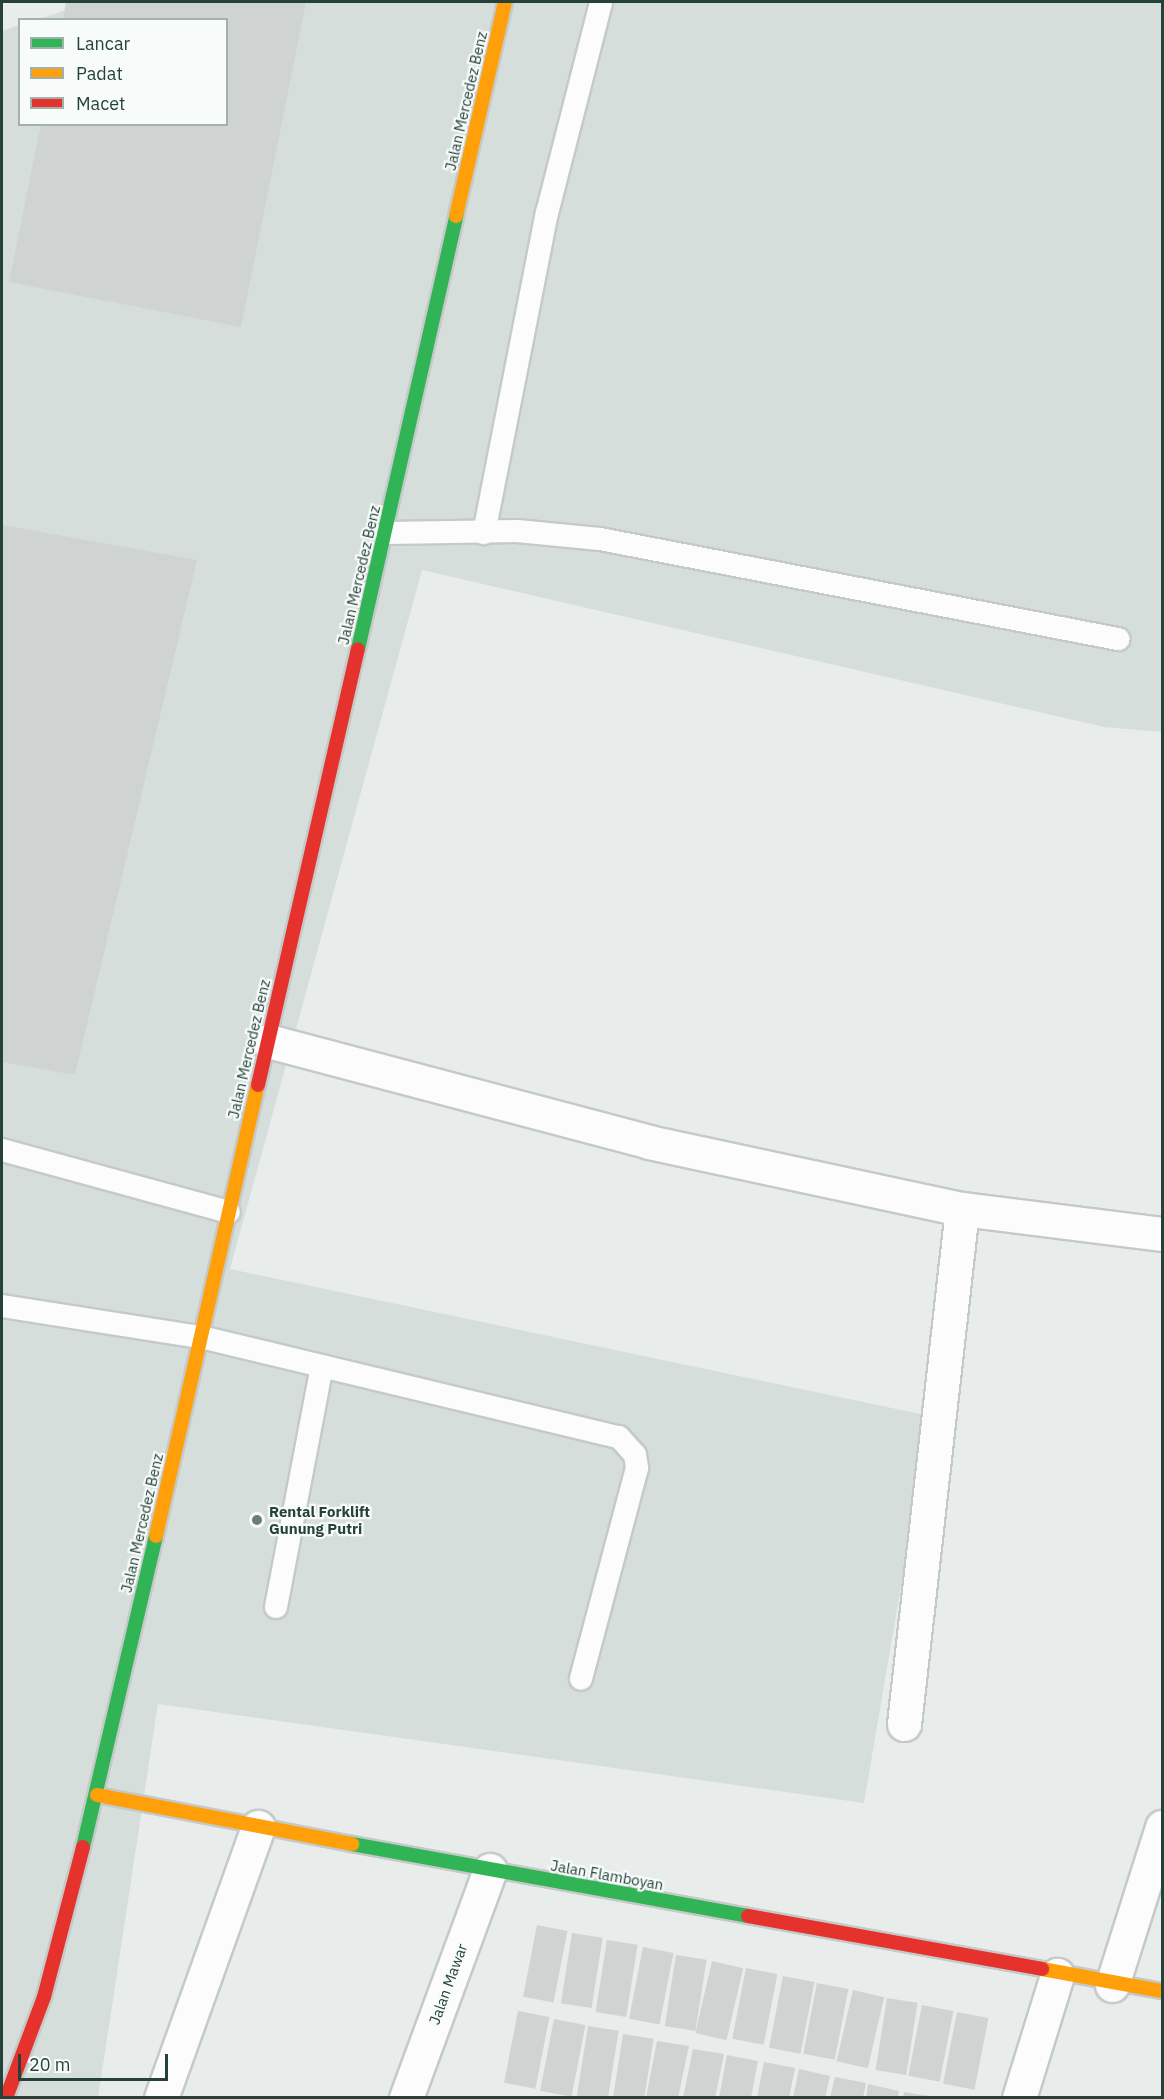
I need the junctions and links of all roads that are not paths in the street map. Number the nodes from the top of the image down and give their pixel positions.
1 (505, 2) edge
2 (601, 2) edge
3 (386, 533) junction
4 (484, 533) junction
5 (1118, 639) dead end
6 (268, 1041) junction
7 (2, 1150) edge
8 (962, 1209) junction
9 (229, 1212) junction
10 (1162, 1234) edge
11 (2, 1306) edge
12 (201, 1337) junction
13 (322, 1366) junction
14 (276, 1607) dead end
15 (580, 1679) dead end
16 (904, 1724) dead end
17 (97, 1795) junction
18 (258, 1827) junction
19 (1162, 1827) edge
20 (490, 1870) junction
21 (1057, 1975) junction
22 (1112, 1985) junction
23 (1162, 1991) edge
24 (6, 2097) edge
25 (161, 2097) edge
26 (406, 2097) edge
27 (1019, 2097) edge

1 - 3 main road, Jalan Mercedez Benz
2 - 4 lane
3 - 4 lane
3 - 6 main road, Jalan Mercedez Benz
4 - 5 lane
6 - 8 street
6 - 9 main road, Jalan Mercedez Benz
7 - 9 lane
8 - 10 street
8 - 16 street
9 - 12 main road, Jalan Mercedez Benz
11 - 12 lane
12 - 13 lane
12 - 17 main road, Jalan Mercedez Benz
13 - 14 lane
13 - 15 lane
17 - 18 main road, Jalan Flamboyan
17 - 24 main road, Jalan Mercedez Benz
18 - 20 main road, Jalan Flamboyan
18 - 25 street
19 - 22 street
20 - 21 main road, Jalan Flamboyan
20 - 26 street, Jalan Mawar
21 - 22 main road, Jalan Flamboyan
21 - 27 street
22 - 23 main road, Jalan Flamboyan

